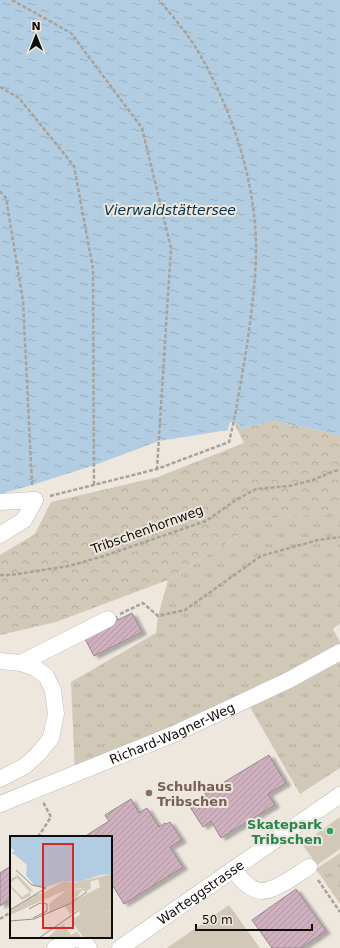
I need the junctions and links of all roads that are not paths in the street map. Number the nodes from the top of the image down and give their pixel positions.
1 (0, 502) edge
2 (0, 535) edge
3 (108, 619) road end
4 (340, 652) edge
5 (0, 661) edge
6 (21, 663) junction
7 (0, 779) edge
8 (340, 795) edge
9 (0, 804) edge
10 (309, 867) road end
11 (232, 869) junction
12 (55, 948) edge
13 (89, 948) edge
14 (120, 948) edge

1 - 2 street
3 - 6 street
4 - 9 street, Richard-Wagner-Weg
5 - 6 street
6 - 7 street
8 - 11 street, Warteggstrasse
10 - 11 street
11 - 14 street, Warteggstrasse
12 - 13 street

